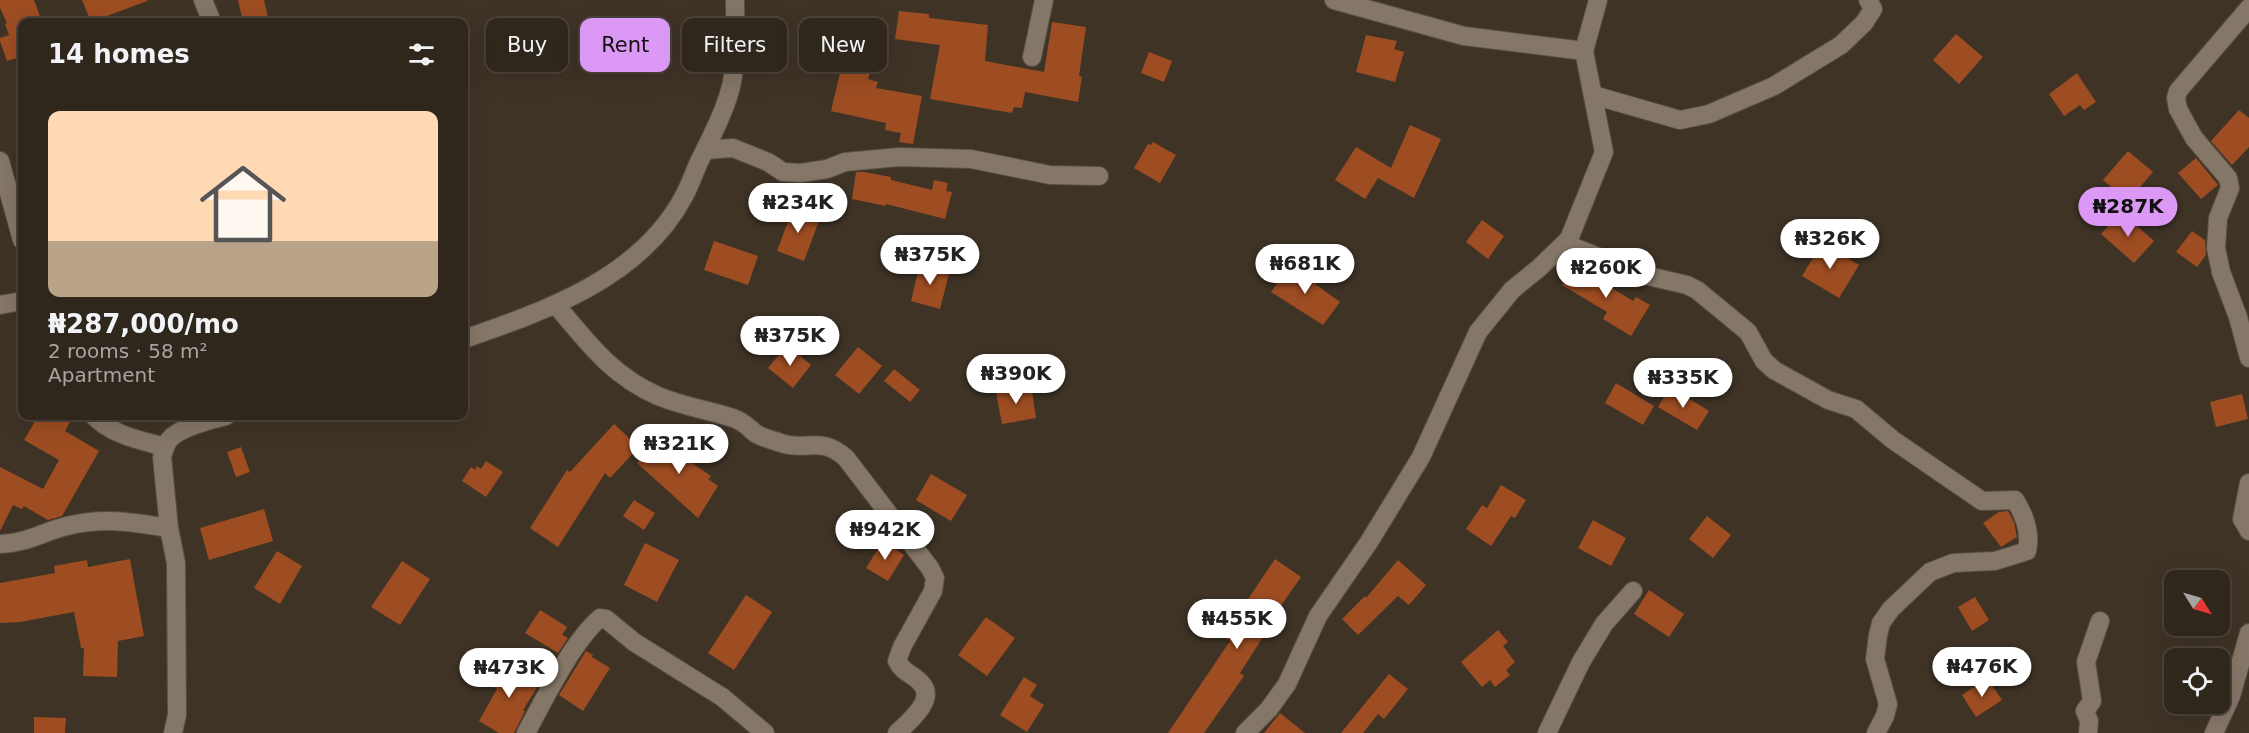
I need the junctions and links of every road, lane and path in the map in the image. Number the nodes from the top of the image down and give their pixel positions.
1 (203, 0) edge
2 (735, 0) edge
3 (1044, 0) edge
4 (1334, 0) edge
5 (1599, 0) edge
6 (1868, 0) edge
7 (2249, 8) edge
8 (211, 18) edge
9 (1584, 51) junction
10 (1032, 57) dead end
11 (1593, 95) junction
12 (705, 150) junction
13 (0, 161) edge
14 (1099, 176) dead end
15 (18, 226) edge
16 (1566, 244) junction
17 (18, 302) edge
18 (0, 304) edge
19 (556, 305) junction
20 (468, 338) edge
21 (2249, 358) edge
22 (98, 420) edge
23 (213, 420) edge
24 (165, 447) junction
25 (2249, 483) edge
26 (169, 528) junction
27 (2249, 531) edge
28 (0, 544) edge
29 (1634, 591) dead end
30 (2100, 621) dead end
31 (2249, 633) edge
32 (173, 733) edge
33 (525, 733) edge
34 (765, 733) edge
35 (897, 733) edge
36 (1245, 733) edge
37 (1548, 733) edge
38 (1876, 733) edge
39 (2088, 733) edge
40 (2214, 733) edge

1 - 8 street
2 - 12 street
3 - 10 street
4 - 9 street
5 - 9 street
6 - 11 street
7 - 21 street
9 - 11 street
11 - 16 street
12 - 14 street
12 - 19 street
13 - 15 street
16 - 36 street
16 - 38 street
17 - 18 street
19 - 20 street
19 - 35 street
22 - 24 street
23 - 24 street
24 - 26 street
25 - 27 street
26 - 28 street
26 - 32 street
29 - 37 street
30 - 39 street
31 - 40 street
33 - 34 street

